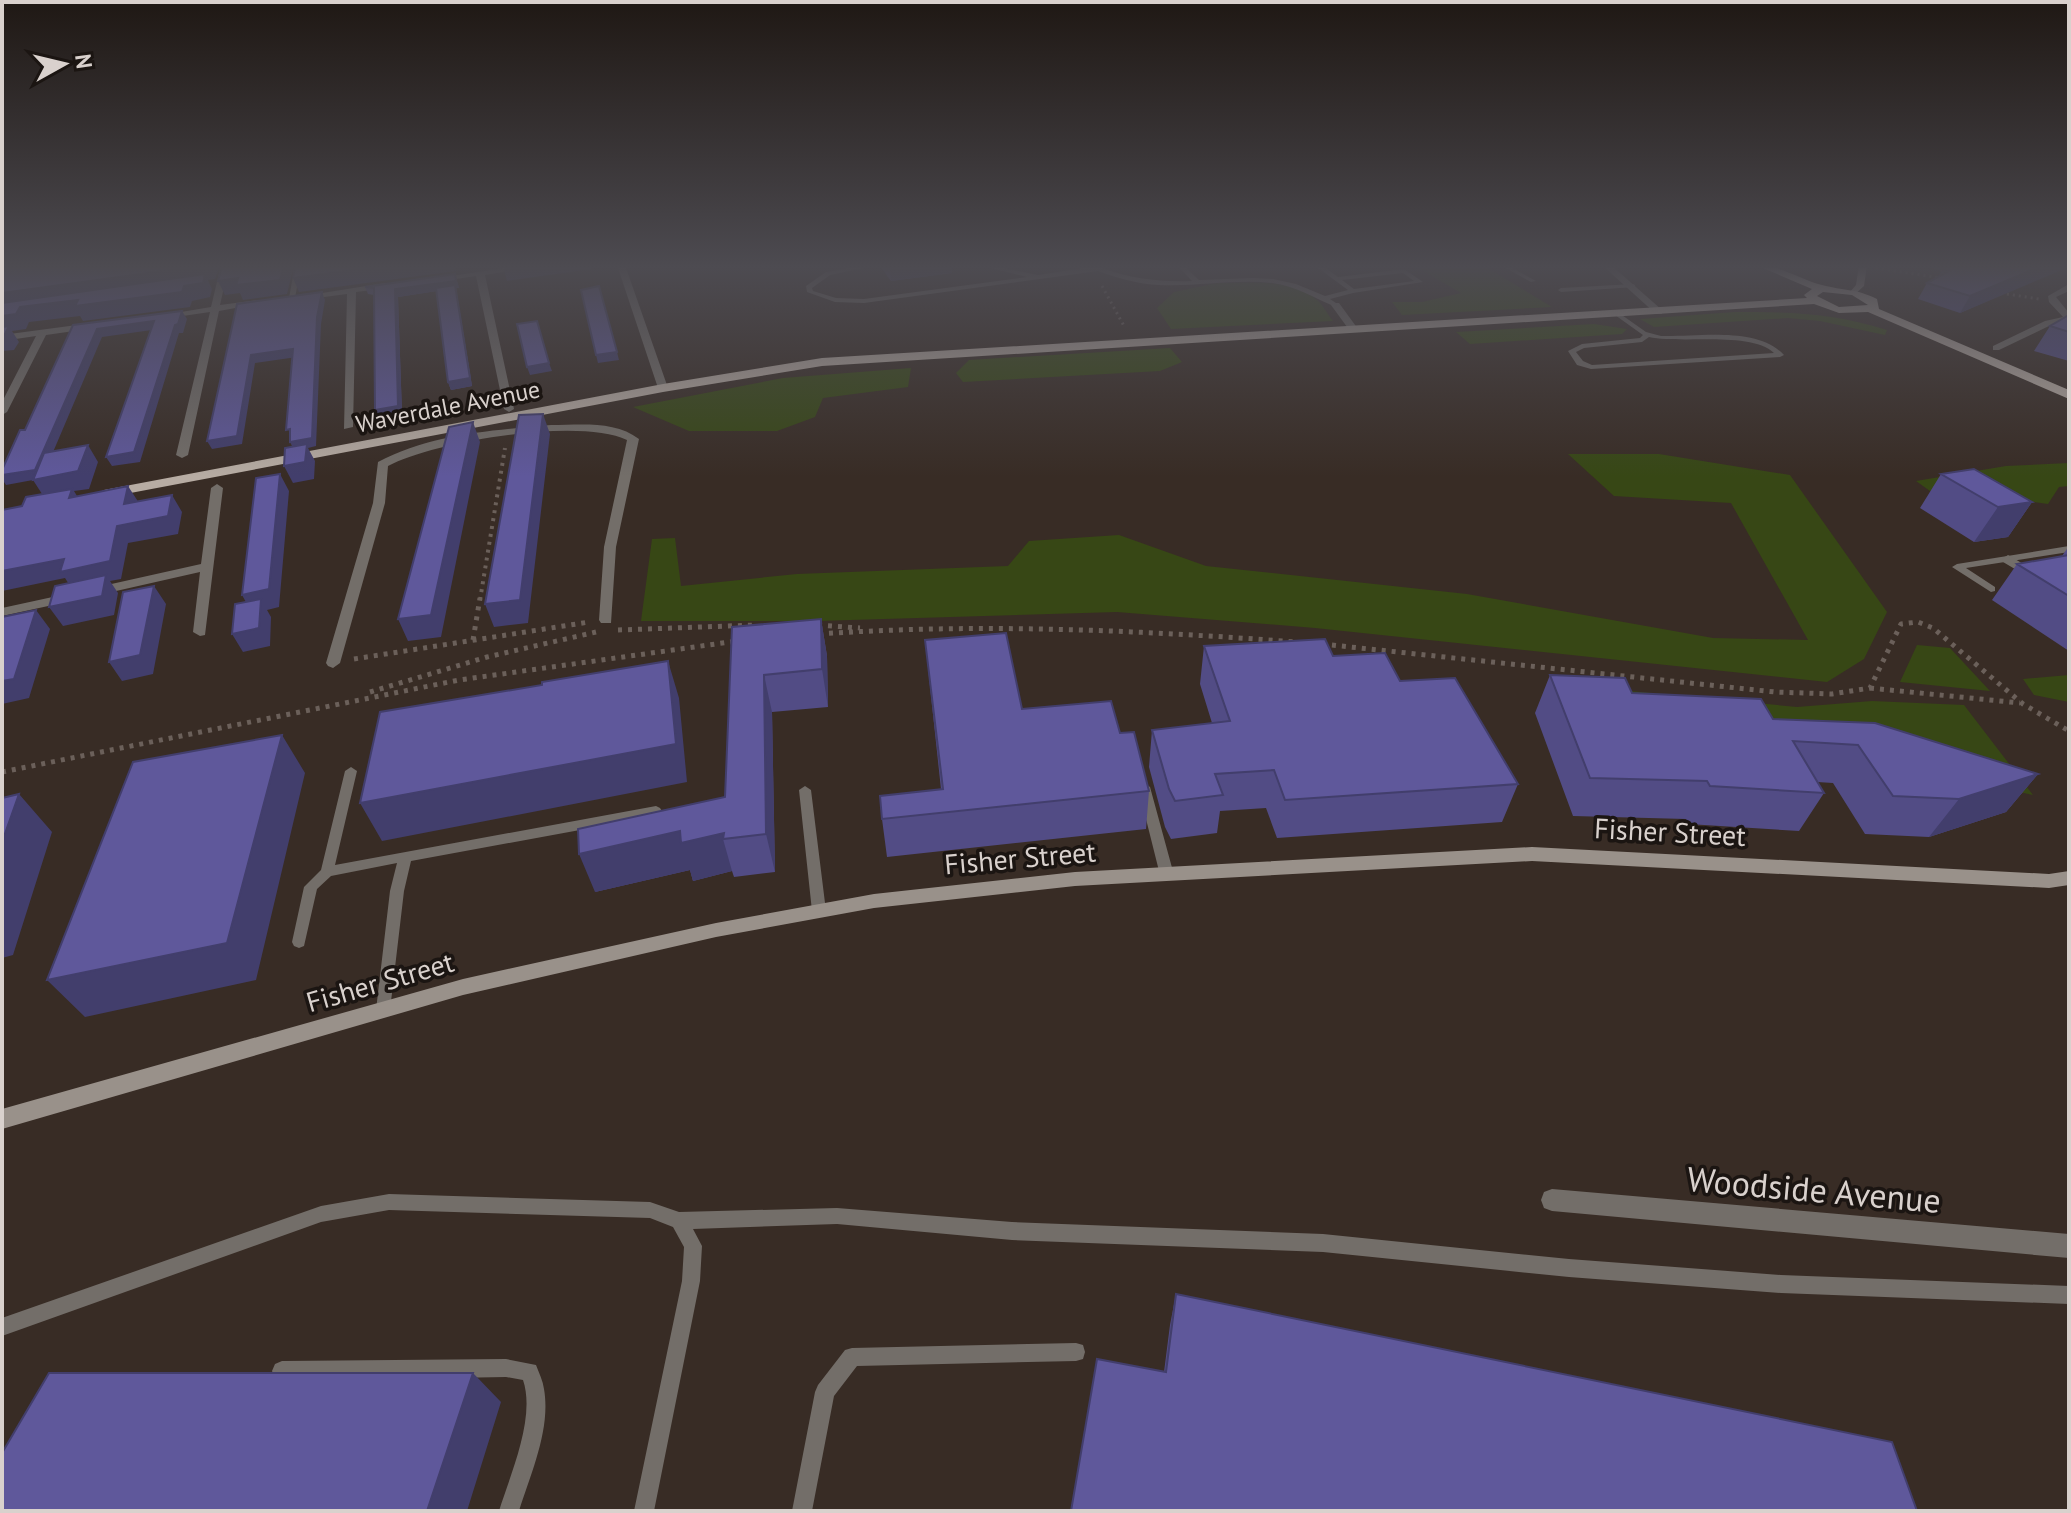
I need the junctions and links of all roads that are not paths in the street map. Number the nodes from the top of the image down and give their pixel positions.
1 (1647, 335) edge
2 (41, 336) edge
3 (209, 336) edge
4 (351, 336) edge
5 (493, 336) edge
6 (645, 336) edge
7 (1231, 336) edge
8 (1651, 336) edge
9 (1932, 336) edge
10 (2022, 336) edge
11 (1996, 348) dead end
12 (663, 388) junction
13 (2069, 395) edge
14 (570, 406) junction
15 (509, 409) dead end
16 (2, 412) edge
17 (348, 427) dead end
18 (571, 427) junction
19 (182, 455) dead end
20 (217, 488) dead end
21 (94, 496) edge
22 (2069, 549) edge
23 (2008, 559) junction
24 (206, 567) junction
25 (1991, 589) dead end
26 (2069, 597) edge
27 (2, 612) edge
28 (606, 620) road end
29 (200, 632) dead end
30 (333, 663) road end
31 (351, 771) dead end
32 (1140, 771) edge
33 (805, 790) dead end
34 (656, 811) edge
35 (405, 857) junction
36 (327, 872) junction
37 (1167, 875) junction
38 (2069, 878) edge
39 (819, 911) junction
40 (299, 942) dead end
41 (383, 1010) junction
42 (2, 1119) edge
43 (1552, 1200) dead end
44 (679, 1221) junction
45 (2069, 1246) edge
46 (2069, 1295) edge
47 (2, 1327) edge
48 (1076, 1352) dead end
49 (282, 1371) edge
50 (509, 1511) edge
51 (644, 1511) edge
52 (802, 1511) edge

1 - 8 lane
2 - 16 street
3 - 19 street
4 - 17 street
5 - 15 street
6 - 12 street
7 - 12 main road, Waverdale Avenue
9 - 13 main road
10 - 11 street
12 - 14 main road, Waverdale Avenue
14 - 18 street
14 - 21 main road, Waverdale Avenue
18 - 28 street
18 - 30 street
20 - 24 street
22 - 23 lane
23 - 25 lane
23 - 26 street
24 - 27 street
24 - 29 street
31 - 36 lane
32 - 37 lane
33 - 39 lane
34 - 35 lane
35 - 36 lane
35 - 41 lane
36 - 40 lane
37 - 38 street, Fisher Street
37 - 39 street, Fisher Street
39 - 41 street, Fisher Street
41 - 42 street, Fisher Street
43 - 45 street, Woodside Avenue
44 - 46 lane
44 - 47 lane
44 - 51 lane
48 - 52 lane
49 - 50 lane

